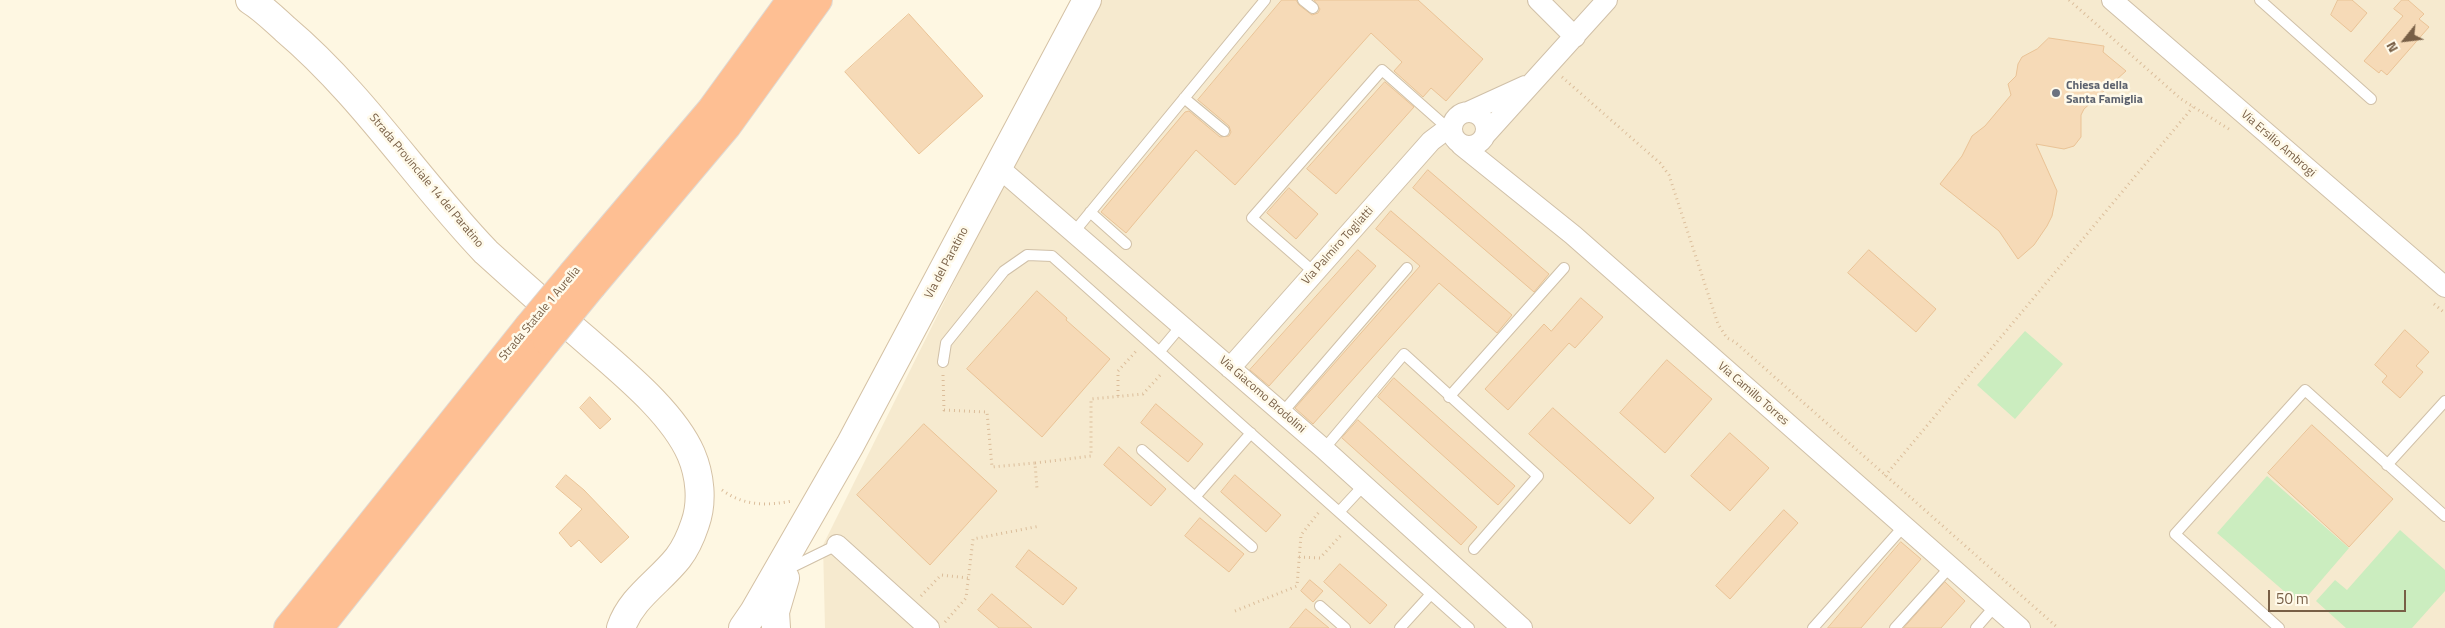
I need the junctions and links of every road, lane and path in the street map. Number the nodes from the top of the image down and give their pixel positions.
1 (250, 0) edge
2 (791, 0) edge
3 (818, 0) edge
4 (1087, 0) edge
5 (1265, 0) edge
6 (1303, 0) edge
7 (1538, 0) edge
8 (1607, 0) edge
9 (2069, 0) edge
10 (2112, 0) edge
11 (2260, 0) edge
12 (1313, 8) dead end
13 (1575, 37) junction
14 (1549, 65) junction
15 (1533, 82) junction
16 (1184, 98) junction
17 (2371, 99) dead end
18 (2193, 107) junction
19 (1468, 112) junction
20 (1224, 131) dead end
21 (2239, 137) dead end
22 (1470, 138) junction
23 (998, 167) junction
24 (1090, 212) junction
25 (1074, 232) junction
26 (1126, 244) dead end
27 (1408, 268) dead end
28 (1564, 268) dead end
29 (1315, 273) junction
30 (583, 280) junction
31 (2438, 294) edge
32 (2445, 313) edge
33 (1182, 326) junction
34 (537, 334) junction
35 (1146, 339) junction
36 (1160, 351) junction
37 (1172, 361) junction
38 (943, 362) joint
39 (1230, 368) junction
40 (1118, 396) junction
41 (1449, 397) junction
42 (2445, 401) edge
43 (1282, 413) junction
44 (1251, 433) junction
45 (1324, 449) junction
46 (1142, 450) dead end
47 (1035, 463) junction
48 (2387, 465) junction
49 (697, 472) junction
50 (1885, 476) junction
51 (1364, 485) junction
52 (1037, 489) dead end
53 (820, 497) junction
54 (1196, 497) junction
55 (1327, 501) junction
56 (1339, 512) junction
57 (2445, 516) edge
58 (803, 524) junction
59 (1352, 524) junction
60 (1040, 526) dead end
61 (1904, 526) junction
62 (837, 545) joint
63 (1252, 547) dead end
64 (1474, 549) dead end
65 (378, 555) junction
66 (1299, 557) junction
67 (1950, 567) junction
68 (788, 568) junction
69 (968, 578) junction
70 (1431, 594) junction
71 (1320, 606) dead end
72 (1995, 606) junction
73 (909, 609) junction
74 (1235, 611) dead end
75 (288, 628) edge
76 (319, 628) edge
77 (342, 628) edge
78 (621, 628) edge
79 (743, 628) edge
80 (776, 628) edge
81 (929, 628) edge
82 (940, 628) edge
83 (1345, 628) edge
84 (1400, 628) edge
85 (1468, 628) edge
86 (1522, 628) edge
87 (1813, 628) edge
88 (1895, 628) edge
89 (1976, 628) edge
90 (2020, 628) edge
91 (2058, 628) edge
92 (2279, 628) edge

1 - 49 main road, Strada Provinciale 14 del Paratino
2 - 30 highway, Strada Statale 1 Aurelia
3 - 30 highway, Strada Statale 1 Aurelia
4 - 23 main road, Via del Paratino
5 - 16 lane
6 - 12 lane
7 - 13 street
8 - 13 street, Via Palmiro Togliatti
9 - 18 path
10 - 31 street, Via Ersilio Ambrogi
11 - 17 lane
13 - 14 street, Via Palmiro Togliatti
14 - 15 street, Via Palmiro Togliatti
14 - 50 path
15 - 19 street, Via Palmiro Togliatti
15 - 22 street, Via Palmiro Togliatti
16 - 20 lane
16 - 24 lane
18 - 21 path
18 - 50 path
19 - 22 street
19 - 22 street, Via Camillo Torres
22 - 29 street, Via Palmiro Togliatti
22 - 29 lane
22 - 61 street, Via Camillo Torres
23 - 25 street, Via Giacomo Brodolini
23 - 53 main road, Via del Paratino
24 - 25 lane
24 - 26 lane
25 - 33 street, Via Giacomo Brodolini
27 - 43 lane
28 - 41 lane
29 - 39 street, Via Palmiro Togliatti
30 - 34 highway, Strada Statale 1 Aurelia, bridge
31 - 32 path
33 - 36 lane
33 - 39 street, Via Giacomo Brodolini
34 - 65 highway, Strada Statale 1 Aurelia
34 - 75 highway, Strada Statale 1 Aurelia
35 - 36 lane
35 - 38 lane
35 - 40 path
36 - 37 lane
37 - 40 path
37 - 44 lane
38 - 47 path
39 - 43 street, Via Giacomo Brodolini
40 - 47 path
41 - 45 lane
41 - 64 lane
42 - 48 lane
43 - 45 street, Via Giacomo Brodolini
44 - 54 lane
44 - 55 lane
45 - 51 street, Via Giacomo Brodolini
46 - 54 lane
47 - 52 path
48 - 57 lane
48 - 92 lane
49 - 53 path
49 - 78 main road, Strada Provinciale 14 del Paratino
50 - 91 path
51 - 56 lane
51 - 86 street, Via Giacomo Brodolini
53 - 58 main road, Via del Paratino
54 - 63 lane
55 - 56 lane
55 - 66 path
56 - 59 lane
58 - 68 main road
58 - 79 main road
59 - 66 path
59 - 70 lane
60 - 69 path
61 - 67 street, Via Camillo Torres
61 - 87 lane
62 - 68 lane
62 - 73 street
65 - 76 highway, Strada Statale 1 Aurelia
65 - 77 highway
66 - 74 path
67 - 72 street, Via Camillo Torres
67 - 88 lane
68 - 80 main road
69 - 73 path
69 - 82 path
70 - 84 lane
70 - 85 lane
71 - 83 lane
72 - 89 lane
72 - 90 street, Via Camillo Torres
73 - 81 street

